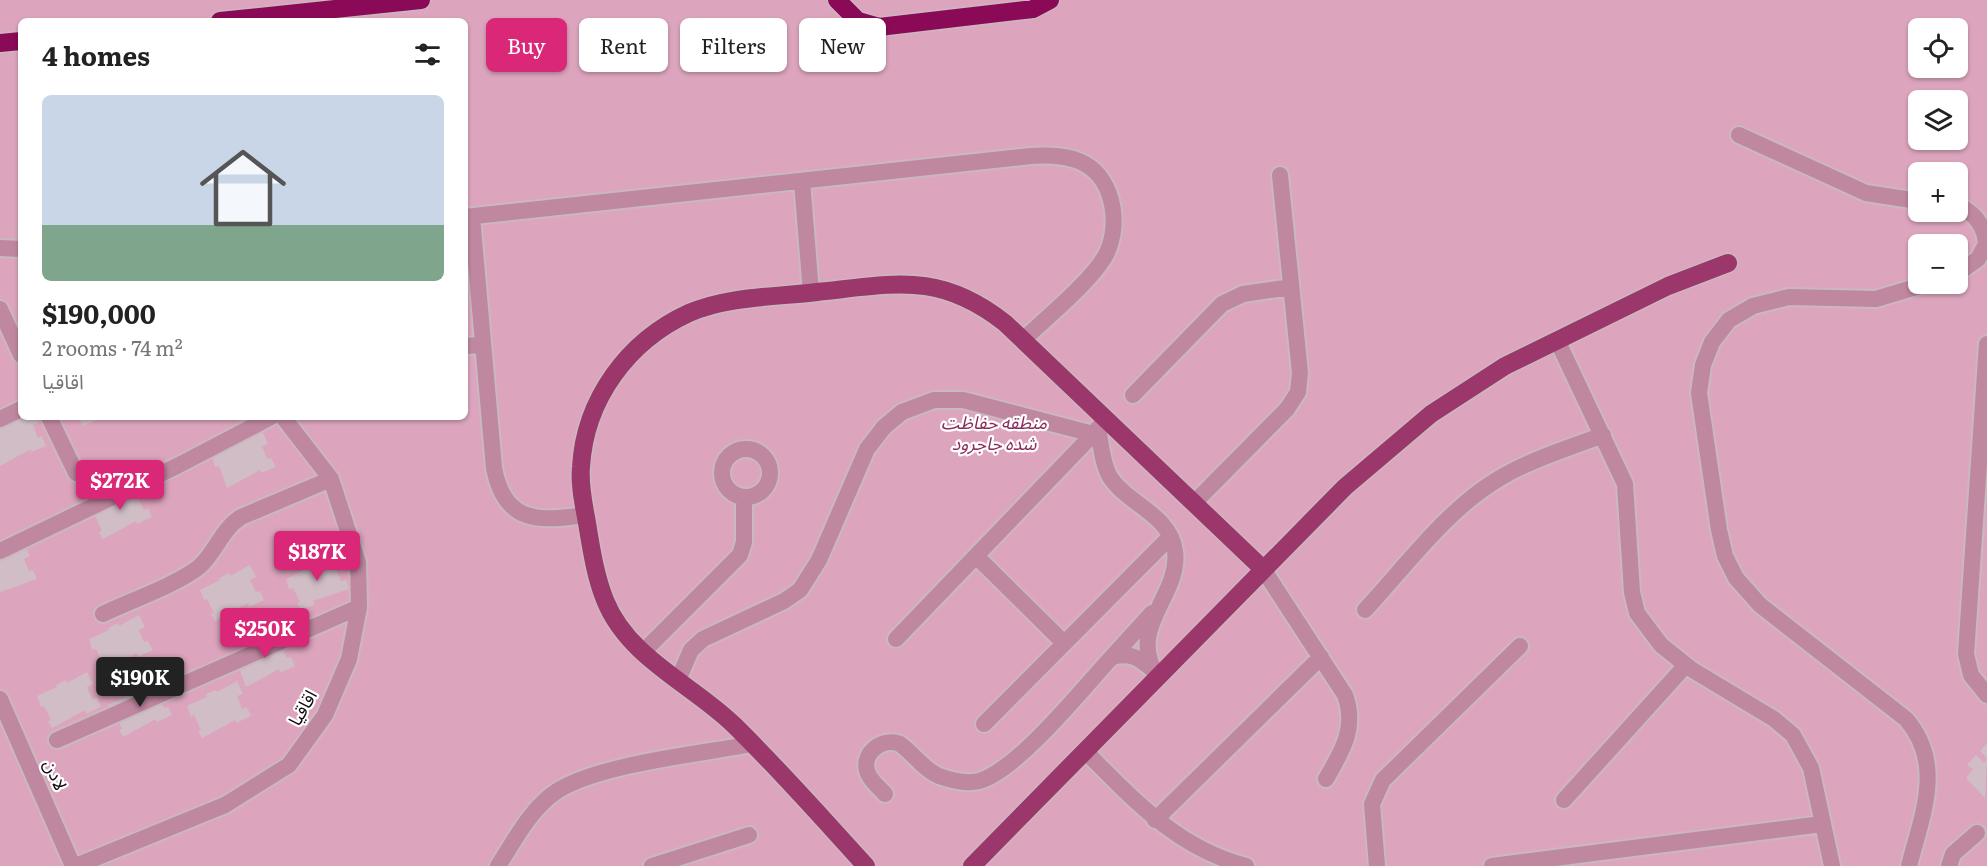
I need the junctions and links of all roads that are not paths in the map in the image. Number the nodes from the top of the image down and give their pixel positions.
1 (421, 0) edge
2 (837, 0) edge
3 (1050, 0) edge
4 (249, 18) edge
5 (18, 41) edge
6 (0, 44) edge
7 (1739, 135) dead end
8 (1280, 175) dead end
9 (802, 181) junction
10 (1908, 199) edge
11 (1968, 212) edge
12 (468, 217) edge
13 (0, 248) edge
14 (18, 249) edge
15 (1728, 263) dead end
16 (1968, 266) edge
17 (1291, 287) junction
18 (1908, 289) edge
19 (812, 293) junction
20 (0, 309) edge
21 (1023, 340) junction
22 (1557, 340) junction
23 (1987, 344) edge
24 (483, 345) junction
25 (468, 346) edge
26 (18, 348) edge
27 (1133, 394) dead end
28 (18, 410) edge
29 (0, 419) edge
30 (50, 420) edge
31 (265, 420) edge
32 (285, 420) edge
33 (1099, 427) junction
34 (1603, 435) junction
35 (76, 474) dead end
36 (331, 479) junction
37 (744, 497) dead end
38 (1194, 503) junction
39 (586, 515) junction
40 (1170, 537) junction
41 (0, 550) edge
42 (976, 556) junction
43 (1263, 569) junction
44 (1158, 605) junction
45 (359, 607) junction
46 (1365, 610) dead end
47 (103, 614) dead end
48 (896, 639) dead end
49 (1064, 643) junction
50 (1520, 646) dead end
51 (643, 652) junction
52 (1112, 657) junction
53 (1321, 657) junction
54 (1686, 665) junction
55 (1155, 674) junction
56 (678, 680) junction
57 (1987, 695) edge
58 (0, 699) edge
59 (984, 724) dead end
60 (57, 740) dead end
61 (752, 744) junction
62 (1085, 751) junction
63 (1326, 779) dead end
64 (885, 794) dead end
65 (1564, 800) dead end
66 (1155, 820) junction
67 (1822, 824) junction
68 (1977, 833) dead end
69 (749, 835) dead end
70 (75, 866) edge
71 (498, 866) edge
72 (652, 866) edge
73 (867, 866) edge
74 (972, 866) edge
75 (1246, 866) edge
76 (1377, 866) edge
77 (1492, 866) edge
78 (1832, 866) edge
79 (1909, 866) edge
80 (1949, 866) edge

1 - 4 highway
2 - 3 highway
5 - 6 highway
7 - 10 street
8 - 17 street
9 - 12 street
9 - 19 street
9 - 21 street
11 - 16 street
12 - 24 street
13 - 14 street
15 - 22 main road
17 - 27 street
17 - 38 street
18 - 79 street
19 - 21 main road
19 - 39 main road
20 - 26 street
21 - 33 main road
22 - 34 street
22 - 43 main road
23 - 57 street
24 - 25 street
24 - 39 street
28 - 29 street
30 - 35 street
31 - 41 street
32 - 36 street, اقاقیا
33 - 38 main road
33 - 40 street
33 - 42 street
33 - 56 street
34 - 46 street
34 - 54 street
36 - 45 street, اقاقیا
36 - 47 street
37 - 51 street
38 - 43 main road
39 - 51 main road
40 - 44 street
40 - 49 street
42 - 48 street
42 - 49 street
43 - 53 street
43 - 55 main road
44 - 52 street
44 - 55 street
45 - 60 street
45 - 70 street, اقاقیا
49 - 59 street
50 - 76 street
51 - 56 main road
52 - 55 street
52 - 64 street
53 - 63 street
53 - 66 street
54 - 65 street
54 - 67 street
55 - 62 main road
56 - 61 main road
58 - 70 street, لادن
61 - 71 street
61 - 73 main road
62 - 66 street
62 - 74 main road
66 - 75 street
67 - 77 street
67 - 78 street
68 - 80 street
69 - 72 street

